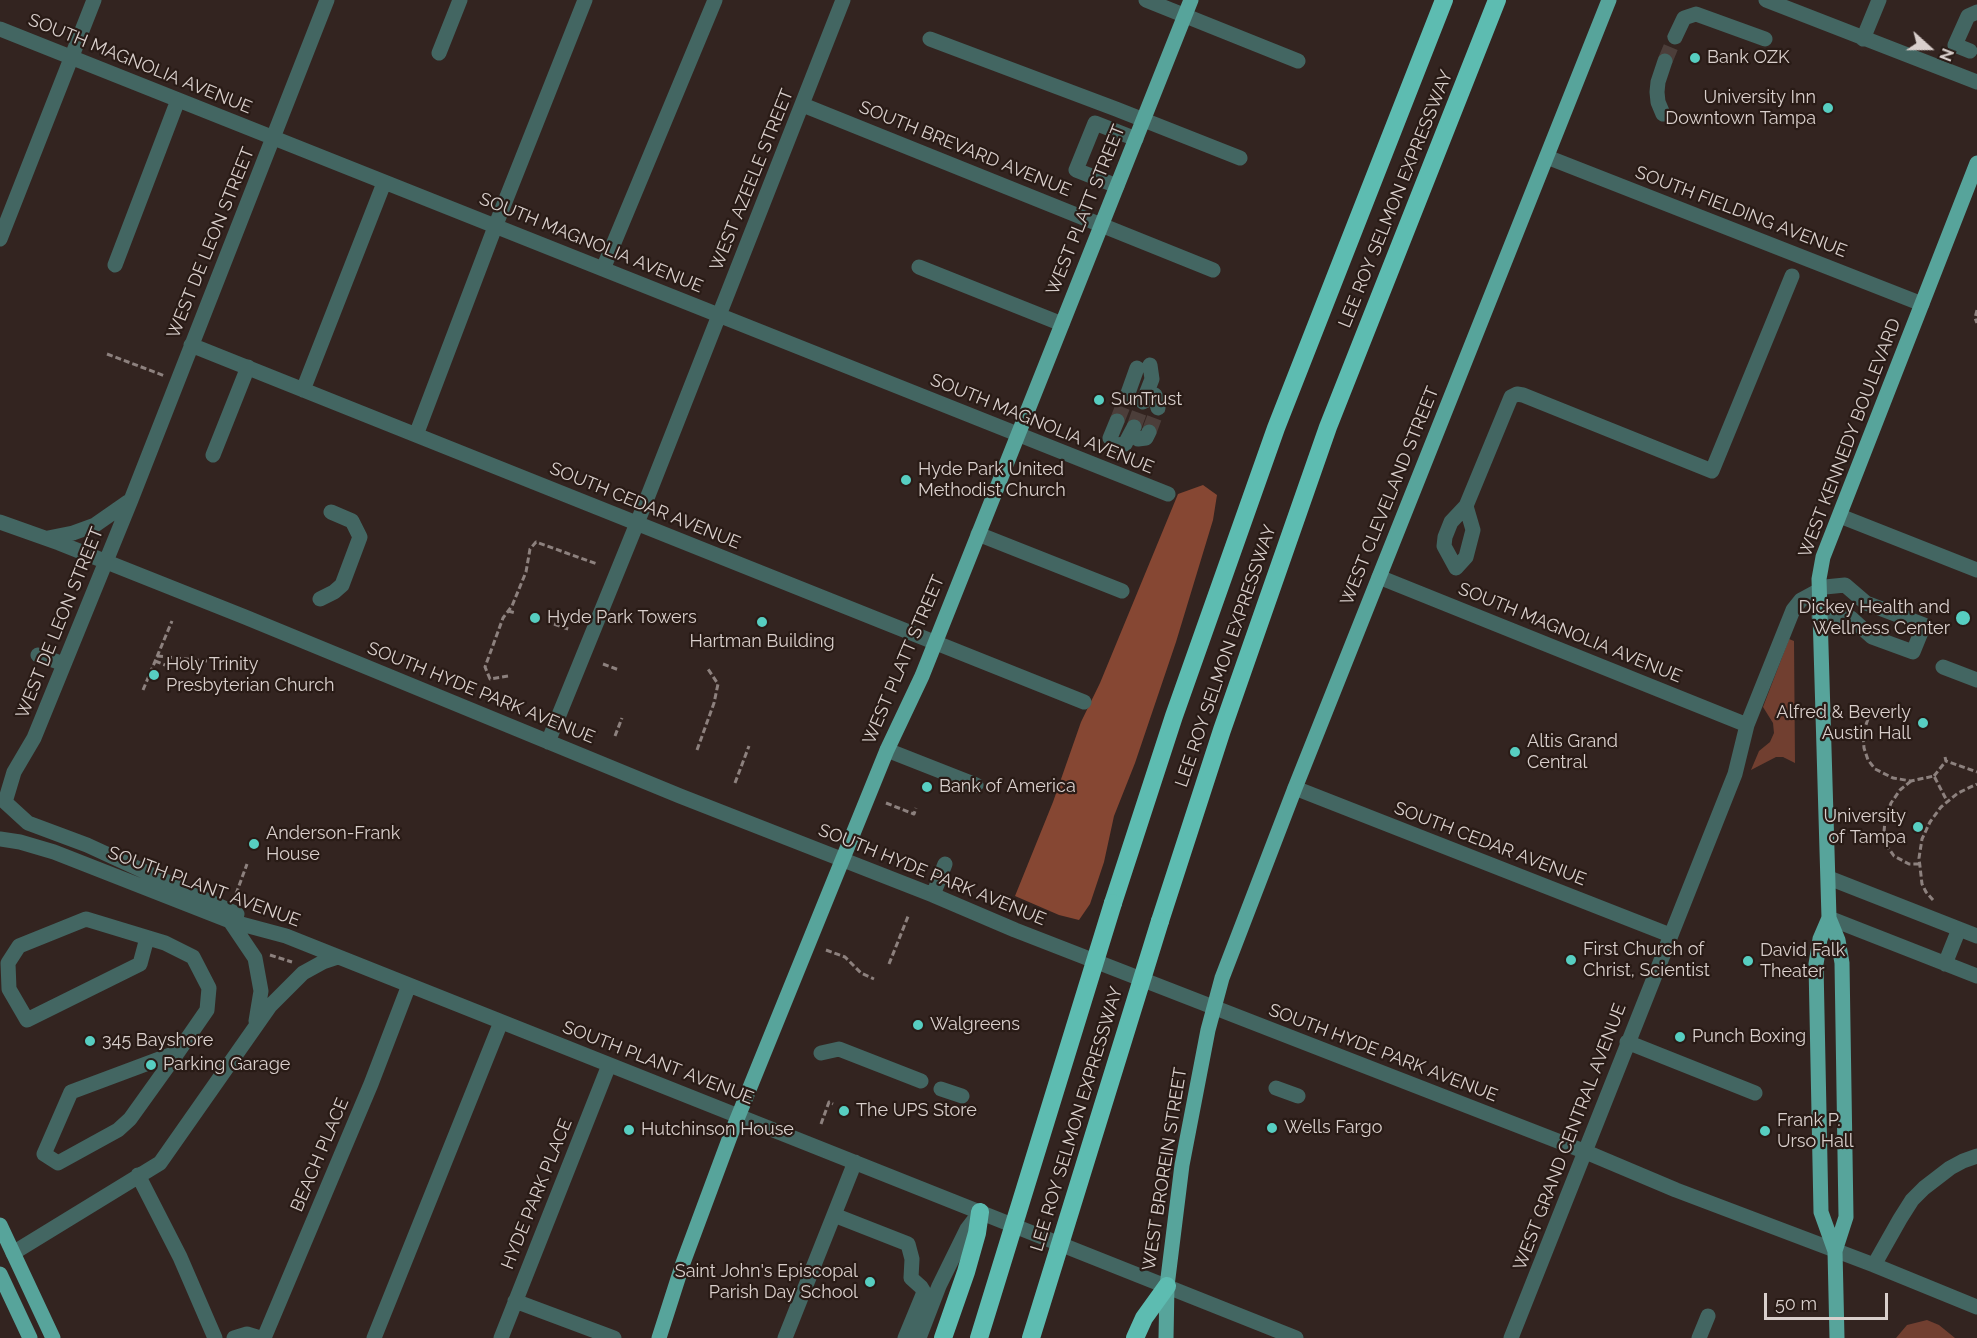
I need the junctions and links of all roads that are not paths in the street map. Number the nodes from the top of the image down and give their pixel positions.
1 (94, 0) edge
2 (327, 0) edge
3 (460, 0) edge
4 (585, 0) edge
5 (715, 0) edge
6 (843, 0) edge
7 (1146, 0) edge
8 (1191, 0) edge
9 (1444, 0) edge
10 (1497, 0) edge
11 (1609, 0) edge
12 (1766, 0) edge
13 (1879, 0) edge
14 (1977, 12) edge
15 (1185, 15) junction
16 (0, 29) edge
17 (1675, 37) tunnel mouth
18 (930, 39) dead end
19 (1765, 39) dead end
20 (1863, 39) junction
21 (1973, 52) edge
22 (439, 53) dead end
23 (72, 57) junction
24 (1298, 61) dead end
25 (1665, 61) tunnel mouth
26 (1959, 75) junction
27 (1977, 82) edge
28 (178, 100) junction
29 (803, 105) junction
30 (1663, 114) dead end
31 (1143, 120) junction
32 (274, 138) junction
33 (1136, 139) junction
34 (1547, 157) junction
35 (1240, 158) dead end
36 (1977, 163) edge
37 (384, 183) junction
38 (1117, 186) junction
39 (1102, 224) junction
40 (495, 227) junction
41 (1, 235) edge
42 (115, 265) dead end
43 (919, 267) dead end
44 (603, 269) junction
45 (1213, 270) dead end
46 (1792, 276) dead end
47 (1922, 304) junction
48 (719, 315) junction
49 (1062, 324) junction
50 (191, 345) junction
51 (248, 367) junction
52 (303, 390) junction
53 (416, 435) junction
54 (1018, 436) junction
55 (213, 455) dead end
56 (1168, 494) dead end
57 (131, 500) junction
58 (1466, 506) dead end
59 (332, 512) dead end
60 (1840, 516) junction
61 (0, 522) edge
62 (637, 523) junction
63 (978, 534) junction
64 (46, 538) junction
65 (106, 562) junction
66 (1977, 570) edge
67 (1379, 578) junction
68 (1122, 591) dead end
69 (1818, 591) junction
70 (320, 599) dead end
71 (1819, 617) junction
72 (935, 643) junction
73 (38, 655) dead end
74 (64, 664) junction
75 (1943, 667) dead end
76 (1977, 680) edge
77 (1084, 702) dead end
78 (1747, 725) junction
79 (548, 742) junction
80 (886, 750) junction
81 (976, 785) dead end
82 (1295, 788) junction
83 (1, 839) edge
84 (842, 859) junction
85 (945, 864) dead end
86 (1829, 878) junction
87 (933, 896) junction
88 (1829, 918) junction
89 (230, 921) junction
90 (1959, 928) junction
91 (1670, 935) junction
92 (286, 936) junction
93 (1977, 936) edge
94 (147, 938) junction
95 (338, 957) junction
96 (1945, 964) junction
97 (1977, 976) edge
98 (409, 985) junction
99 (1214, 1008) junction
100 (501, 1022) junction
101 (256, 1024) junction
102 (1627, 1042) junction
103 (178, 1052) junction
104 (821, 1053) dead end
105 (609, 1065) junction
106 (921, 1081) dead end
107 (1276, 1088) dead end
108 (941, 1089) dead end
109 (1755, 1093) dead end
110 (962, 1096) dead end
111 (1298, 1096) dead end
112 (738, 1116) junction
113 (1586, 1152) junction
114 (1977, 1156) edge
115 (855, 1162) junction
116 (138, 1175) junction
117 (980, 1212) junction
118 (834, 1215) junction
119 (0, 1225) edge
120 (1834, 1251) junction
121 (13, 1253) junction
122 (1874, 1266) junction
123 (0, 1274) edge
124 (1167, 1286) junction
125 (515, 1301) junction
126 (1977, 1308) edge
127 (1708, 1316) dead end
128 (30, 1338) edge
129 (53, 1338) edge
130 (215, 1338) edge
131 (234, 1338) edge
132 (262, 1338) edge
133 (375, 1338) edge
134 (501, 1338) edge
135 (614, 1338) edge
136 (658, 1338) edge
137 (785, 1338) edge
138 (905, 1338) edge
139 (919, 1338) edge
140 (943, 1338) edge
141 (979, 1338) edge
142 (1031, 1338) edge
143 (1135, 1338) edge
144 (1166, 1338) edge
145 (1296, 1338) edge
146 (1511, 1338) edge
147 (1699, 1338) edge
148 (1837, 1338) edge

1 - 23 street
2 - 32 street, WEST DE LEON STREET
3 - 22 street
4 - 40 street
5 - 44 street
6 - 29 street, WEST AZEELE STREET
7 - 15 street
8 - 15 main road, WEST PLATT STREET
9 - 141 highway, LEE ROY SELMON EXPRESSWAY, bridge
10 - 142 highway, LEE ROY SELMON EXPRESSWAY, bridge
11 - 34 main road, WEST CLEVELAND STREET
12 - 20 street
13 - 20 street
14 - 21 street
15 - 24 street
15 - 31 main road, WEST PLATT STREET
16 - 23 street, SOUTH MAGNOLIA AVENUE
17 - 19 street
18 - 31 street
20 - 26 street
21 - 26 street
23 - 28 street, SOUTH MAGNOLIA AVENUE
23 - 41 street
25 - 30 street
26 - 27 street
28 - 32 street, SOUTH MAGNOLIA AVENUE
28 - 42 street
29 - 39 street, SOUTH BREVARD AVENUE
29 - 48 street, WEST AZEELE STREET
31 - 33 main road, WEST PLATT STREET
31 - 35 street
32 - 37 street, SOUTH MAGNOLIA AVENUE
32 - 50 street, WEST DE LEON STREET
33 - 38 main road, WEST PLATT STREET
33 - 38 street
34 - 47 street, SOUTH FIELDING AVENUE
34 - 67 main road, WEST CLEVELAND STREET
36 - 47 main road, WEST KENNEDY BOULEVARD
37 - 40 street, SOUTH MAGNOLIA AVENUE
37 - 52 street
38 - 39 main road, WEST PLATT STREET
39 - 45 street, SOUTH BREVARD AVENUE
39 - 49 main road, WEST PLATT STREET
40 - 44 street, SOUTH MAGNOLIA AVENUE
40 - 53 street
43 - 49 street
44 - 48 street, SOUTH MAGNOLIA AVENUE
46 - 58 street
47 - 60 main road, WEST KENNEDY BOULEVARD
48 - 54 street, SOUTH MAGNOLIA AVENUE
48 - 62 street, WEST AZEELE STREET
49 - 54 main road, WEST PLATT STREET
50 - 51 street, SOUTH CEDAR AVENUE
50 - 57 street, WEST DE LEON STREET
51 - 52 street, SOUTH CEDAR AVENUE
51 - 55 street
52 - 53 street, SOUTH CEDAR AVENUE
53 - 62 street, SOUTH CEDAR AVENUE
54 - 56 street, SOUTH MAGNOLIA AVENUE
54 - 63 main road, WEST PLATT STREET
57 - 64 street
57 - 65 street, WEST DE LEON STREET
59 - 70 street
60 - 66 street
60 - 69 main road, WEST KENNEDY BOULEVARD
61 - 64 street, SOUTH HYDE PARK AVENUE
62 - 72 street, SOUTH CEDAR AVENUE
62 - 79 street, WEST AZEELE STREET
63 - 68 street
63 - 72 main road, WEST PLATT STREET
64 - 65 street, SOUTH HYDE PARK AVENUE
65 - 74 street, WEST DE LEON STREET
65 - 79 street, SOUTH HYDE PARK AVENUE
67 - 78 street, SOUTH MAGNOLIA AVENUE
67 - 82 main road, WEST CLEVELAND STREET
69 - 71 main road, WEST KENNEDY BOULEVARD
69 - 71 street
69 - 78 street, WEST GRAND CENTRAL AVENUE
71 - 86 main road, WEST KENNEDY BOULEVARD
72 - 77 street, SOUTH CEDAR AVENUE
72 - 80 main road, WEST PLATT STREET
73 - 74 street
74 - 92 street, WEST DE LEON STREET
75 - 76 street
78 - 91 street, WEST GRAND CENTRAL AVENUE
79 - 84 street, SOUTH HYDE PARK AVENUE
80 - 81 street
80 - 84 main road, WEST PLATT STREET
82 - 91 street, SOUTH CEDAR AVENUE
82 - 99 main road, WEST CLEVELAND STREET
83 - 89 street, SOUTH PLANT AVENUE
84 - 87 street, SOUTH HYDE PARK AVENUE
84 - 112 main road, WEST PLATT STREET
85 - 87 street
86 - 88 main road, WEST KENNEDY BOULEVARD
86 - 90 street
87 - 99 street, SOUTH HYDE PARK AVENUE
88 - 96 street
88 - 120 main road, WEST KENNEDY BOULEVARD
88 - 120 main road, WEST KENNEDY BOULEVARD
89 - 92 street, SOUTH PLANT AVENUE
89 - 101 street
90 - 93 street
90 - 96 street
91 - 102 street, WEST GRAND CENTRAL AVENUE
92 - 95 street, SOUTH PLANT AVENUE
94 - 94 street
94 - 103 street
95 - 98 street, SOUTH PLANT AVENUE
95 - 101 street
96 - 97 street
98 - 100 street, SOUTH PLANT AVENUE
98 - 132 street, BEACH PLACE
99 - 113 street, SOUTH HYDE PARK AVENUE
99 - 124 main road, WEST BROREIN STREET
100 - 105 street, SOUTH PLANT AVENUE
100 - 133 street
101 - 116 street
102 - 109 street
102 - 113 street, WEST GRAND CENTRAL AVENUE
103 - 103 street
104 - 106 street
105 - 112 street, SOUTH PLANT AVENUE
105 - 125 street, HYDE PARK PLACE
107 - 111 street
108 - 110 street
112 - 115 street, SOUTH PLANT AVENUE
112 - 136 main road, WEST PLATT STREET
113 - 120 street, SOUTH HYDE PARK AVENUE
113 - 146 street, WEST GRAND CENTRAL AVENUE
114 - 122 street
115 - 117 street, SOUTH PLANT AVENUE
115 - 118 street
116 - 121 street
116 - 130 street
117 - 124 street, SOUTH PLANT AVENUE
117 - 139 street
117 - 140 highway
118 - 137 street
118 - 138 street
119 - 121 main road
120 - 122 street, SOUTH HYDE PARK AVENUE
120 - 148 main road, WEST KENNEDY BOULEVARD
121 - 129 main road
122 - 126 street, SOUTH HYDE PARK AVENUE
123 - 128 main road
124 - 143 highway
124 - 144 main road, WEST BROREIN STREET
124 - 145 street, SOUTH PLANT AVENUE
125 - 134 street, HYDE PARK PLACE
125 - 135 street
127 - 147 street
131 - 132 street

